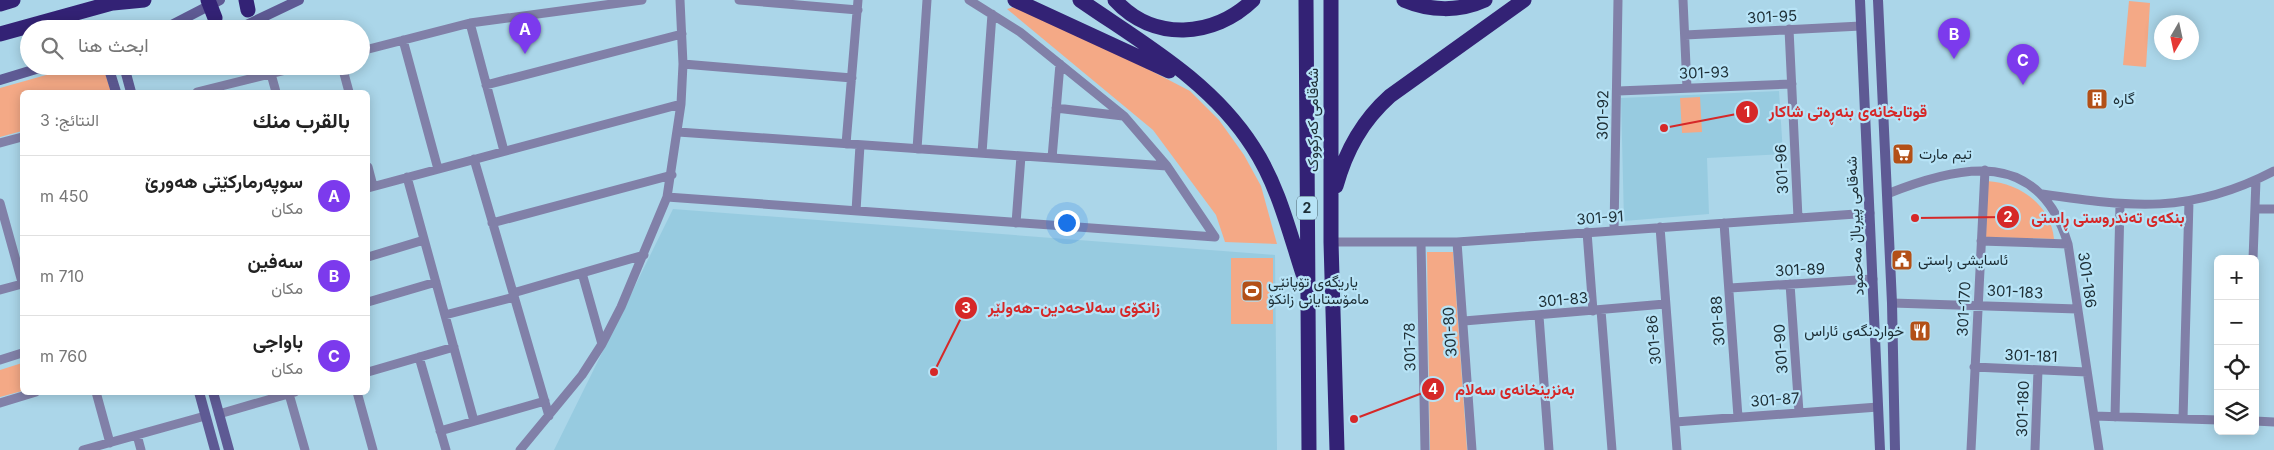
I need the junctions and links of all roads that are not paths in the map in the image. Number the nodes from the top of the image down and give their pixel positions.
1 (12, 0) edge
2 (144, 0) edge
3 (299, 0) edge
4 (642, 0) edge
5 (680, 0) edge
6 (739, 0) edge
7 (858, 0) edge
8 (927, 0) edge
9 (969, 0) edge
10 (1015, 0) edge
11 (1080, 0) edge
12 (1115, 0) edge
13 (1253, 0) edge
14 (1306, 0) edge
15 (1331, 0) edge
16 (1404, 0) edge
17 (1484, 0) edge
18 (1524, 0) edge
19 (1618, 0) edge
20 (1683, 0) edge
21 (1860, 0) edge
22 (1878, 0) edge
23 (116, 2) edge
24 (245, 3) edge
25 (0, 4) edge
26 (214, 8) edge
27 (858, 10) junction
28 (992, 14) junction
29 (51, 20) edge
30 (185, 20) edge
31 (246, 20) edge
32 (257, 20) edge
33 (470, 23) junction
34 (1861, 26) junction
35 (20, 28) edge
36 (1789, 29) junction
37 (0, 34) edge
38 (682, 34) junction
39 (1685, 35) junction
40 (403, 40) junction
41 (370, 49) edge
42 (683, 64) junction
43 (1060, 64) junction
44 (20, 74) edge
45 (111, 75) edge
46 (126, 75) edge
47 (267, 75) edge
48 (271, 75) edge
49 (344, 75) edge
50 (852, 78) junction
51 (0, 80) edge
52 (1792, 84) junction
53 (486, 85) junction
54 (1687, 88) junction
55 (115, 90) edge
56 (130, 90) edge
57 (212, 90) edge
58 (275, 90) edge
59 (348, 90) edge
60 (1618, 91) junction
61 (1211, 96) junction
62 (681, 104) junction
63 (1056, 108) junction
64 (1124, 116) junction
65 (678, 132) junction
66 (20, 138) edge
67 (0, 143) edge
68 (846, 144) junction
69 (860, 145) junction
70 (916, 149) junction
71 (504, 151) junction
72 (982, 153) junction
73 (1021, 156) junction
74 (1052, 158) junction
75 (474, 159) junction
76 (1167, 166) junction
77 (438, 169) junction
78 (1985, 170) junction
79 (2274, 171) edge
80 (672, 175) junction
81 (407, 177) junction
82 (2256, 180) junction
83 (370, 187) edge
84 (1887, 194) junction
85 (2042, 194) junction
86 (667, 198) junction
87 (2189, 201) junction
88 (0, 202) edge
89 (1331, 202) junction
90 (2120, 204) junction
91 (2255, 209) junction
92 (2274, 209) edge
93 (856, 211) junction
94 (1870, 214) junction
95 (2, 218) edge
96 (1798, 218) junction
97 (492, 223) junction
98 (1016, 223) junction
99 (1724, 223) junction
100 (1660, 227) junction
101 (1614, 230) junction
102 (1587, 232) junction
103 (424, 240) junction
104 (1981, 241) junction
105 (1331, 242) junction
106 (1457, 242) junction
107 (1421, 243) junction
108 (2068, 244) junction
109 (18, 248) edge
110 (644, 255) junction
111 (2253, 255) edge
112 (370, 256) edge
113 (20, 266) edge
114 (582, 273) junction
115 (1873, 279) junction
116 (436, 282) junction
117 (20, 284) edge
118 (1790, 284) junction
119 (1730, 288) junction
120 (1308, 289) junction
121 (0, 290) edge
122 (514, 295) junction
123 (370, 301) edge
124 (1892, 303) junction
125 (1665, 304) junction
126 (1978, 304) junction
127 (2077, 309) junction
128 (1597, 311) junction
129 (445, 315) junction
130 (1540, 316) junction
131 (1464, 321) junction
132 (602, 344) junction
133 (454, 347) junction
134 (20, 355) edge
135 (419, 357) junction
136 (0, 360) edge
137 (1974, 367) junction
138 (2038, 370) junction
139 (370, 371) edge
140 (2087, 372) junction
141 (26, 395) edge
142 (97, 395) edge
143 (200, 395) edge
144 (214, 395) edge
145 (285, 395) edge
146 (292, 395) edge
147 (358, 395) edge
148 (545, 401) junction
149 (0, 403) edge
150 (1878, 407) junction
151 (1799, 412) junction
152 (219, 414) junction
153 (206, 416) junction
154 (549, 416) junction
155 (2094, 416) junction
156 (1738, 417) junction
157 (2115, 417) junction
158 (2183, 419) junction
159 (2214, 420) edge
160 (474, 421) junction
161 (2259, 421) edge
162 (1674, 422) junction
163 (2274, 422) edge
164 (440, 431) junction
165 (137, 435) junction
166 (110, 443) junction
167 (83, 450) edge
168 (141, 450) edge
169 (215, 450) edge
170 (229, 450) edge
171 (304, 450) edge
172 (373, 450) edge
173 (446, 450) edge
174 (520, 450) edge
175 (1310, 450) edge
176 (1337, 450) edge
177 (1425, 450) edge
178 (1472, 450) edge
179 (1549, 450) edge
180 (1612, 450) edge
181 (1677, 450) edge
182 (1880, 450) edge
183 (1895, 450) edge
184 (1971, 450) edge
185 (2034, 450) edge
186 (2099, 450) edge

1 - 25 highway
2 - 23 highway
3 - 32 main road
4 - 33 street
5 - 38 street
6 - 27 street
7 - 27 street
8 - 70 street
9 - 28 street
10 - 61 highway
11 - 61 highway
12 - 13 highway
14 - 120 highway, شەقامی کەرکووک / 2
15 - 89 highway, شەقامی کەرکووک / 2
16 - 17 highway
18 - 89 highway
19 - 60 street, 301-92
20 - 39 street
21 - 34 main road, شەقامی پیرباڵ مەحمود
22 - 84 main road
23 - 29 highway
24 - 31 main road
26 - 30 main road
27 - 50 street
28 - 43 street
28 - 72 street
33 - 40 street
33 - 53 street
34 - 36 street, 301-95
34 - 94 main road, شەقامی پیرباڵ مەحمود
35 - 37 highway
36 - 39 street, 301-95
36 - 52 street, 301-96
38 - 42 street
38 - 53 street
39 - 54 street
40 - 41 street
40 - 77 street
42 - 50 street
42 - 62 street
43 - 63 street
43 - 64 street
44 - 51 main road
45 - 55 main road
46 - 56 main road
47 - 57 street
48 - 58 street
49 - 59 street
50 - 68 street
52 - 54 street, 301-93
52 - 96 street, 301-96
53 - 71 street
54 - 60 street, 301-93
60 - 101 street, 301-92
61 - 120 highway
62 - 65 street
62 - 71 street
63 - 64 street
63 - 74 street
64 - 76 street
65 - 68 street
65 - 80 street
66 - 67 street
68 - 69 street
69 - 70 street
69 - 93 street
70 - 72 street
71 - 75 street
72 - 73 street
73 - 74 street
73 - 98 street
74 - 76 street
75 - 77 street
75 - 97 street
76 - 98 street
77 - 81 street
78 - 84 street, 301-186
78 - 85 street, 301-186
78 - 104 street, 301-170
79 - 82 street
80 - 86 street
80 - 97 street
81 - 83 street
81 - 103 street
82 - 87 street
82 - 91 street
84 - 124 main road
85 - 90 street
85 - 108 street, 301-186
86 - 93 street
86 - 110 street
87 - 90 street
87 - 158 street
88 - 95 street
89 - 105 highway, شەقامی کەرکووک / 2
90 - 157 street
91 - 92 street
91 - 111 street
93 - 98 street
94 - 96 street, 301-91
94 - 115 main road, شەقامی پیرباڵ مەحمود
95 - 109 street
96 - 99 street, 301-91
97 - 122 street
99 - 100 street, 301-91
99 - 119 street, 301-88
100 - 101 street, 301-91
100 - 125 street, 301-86
101 - 102 street, 301-91
102 - 106 street, 301-91
102 - 128 street
103 - 112 street
103 - 116 street
104 - 108 street
104 - 126 street, 301-170
105 - 107 street, 301-91
105 - 176 highway, شەقامی کەرکووک / 2
106 - 107 street, 301-91
106 - 131 street, 301-80
107 - 177 street, 301-78
108 - 127 street, 301-186
109 - 113 street
110 - 114 street
110 - 132 street
114 - 122 street
114 - 132 street
115 - 118 street, 301-89
115 - 150 main road, شەقامی پیرباڵ مەحمود
116 - 123 street
116 - 129 street
117 - 121 street
118 - 119 street, 301-89
118 - 151 street, 301-90
119 - 156 street, 301-88
120 - 175 highway, شەقامی کەرکووک / 2
122 - 129 street
122 - 148 street
124 - 126 street, 301-183
124 - 183 main road
125 - 128 street, 301-83
125 - 162 street, 301-86
126 - 127 street, 301-183
126 - 137 street, 301-170
127 - 140 street, 301-186
128 - 130 street, 301-83
128 - 180 street
129 - 133 street
130 - 131 street, 301-83
130 - 179 street
131 - 178 street, 301-80
132 - 154 street
133 - 135 street
133 - 160 street
134 - 136 street
135 - 139 street
135 - 164 street
137 - 138 street, 301-181
137 - 184 street, 301-170
138 - 140 street, 301-181
138 - 185 street, 301-180
140 - 155 street, 301-186
141 - 149 street
142 - 166 street
143 - 153 main road
144 - 152 main road
145 - 152 street
146 - 171 street
147 - 172 street
148 - 154 street
148 - 160 street
150 - 151 street, 301-87
150 - 182 main road, شەقامی پیرباڵ مەحمود
151 - 156 street, 301-87
152 - 170 main road
153 - 165 street
153 - 169 main road
154 - 174 street
155 - 157 street
155 - 186 street, 301-186
156 - 162 street, 301-87
157 - 158 street
158 - 159 street
160 - 164 street
161 - 163 street
162 - 181 street, 301-86
164 - 173 street
165 - 166 street
165 - 168 street
166 - 167 street

